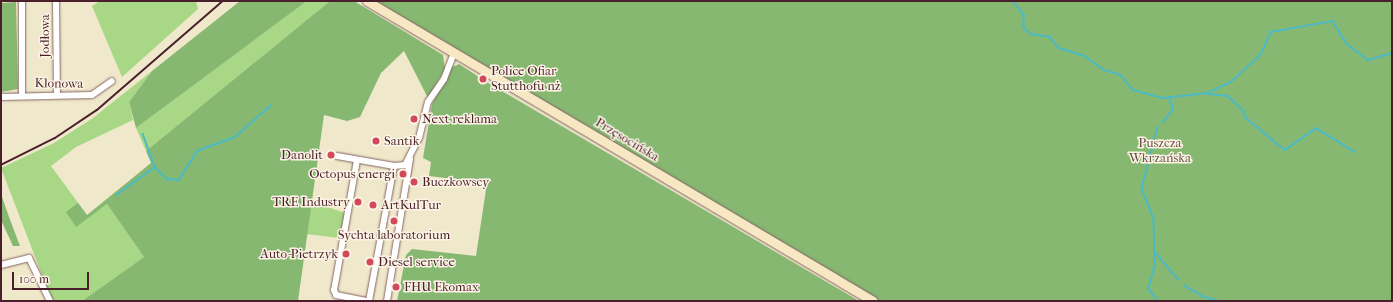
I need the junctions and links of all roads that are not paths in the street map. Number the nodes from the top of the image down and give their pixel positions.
1 (22, 1) edge
2 (56, 1) edge
3 (367, 1) edge
4 (454, 52) junction
5 (112, 81) dead end
6 (22, 94) junction
7 (57, 94) junction
8 (1, 97) edge
9 (336, 156) dead end
10 (410, 159) junction
11 (358, 160) junction
12 (394, 166) junction
13 (1, 265) edge
14 (50, 301) edge
15 (368, 301) edge
16 (387, 301) edge
17 (873, 301) edge

1 - 6 street
2 - 7 street, Jodłowa
3 - 4 street, Przęsocińska
4 - 10 street
4 - 17 street, Przęsocińska
5 - 7 street, Klonowa
6 - 7 street, Klonowa
6 - 8 street, Klonowa
9 - 11 street
10 - 12 street
10 - 16 street
11 - 12 street
11 - 15 street
12 - 15 street
13 - 14 street

